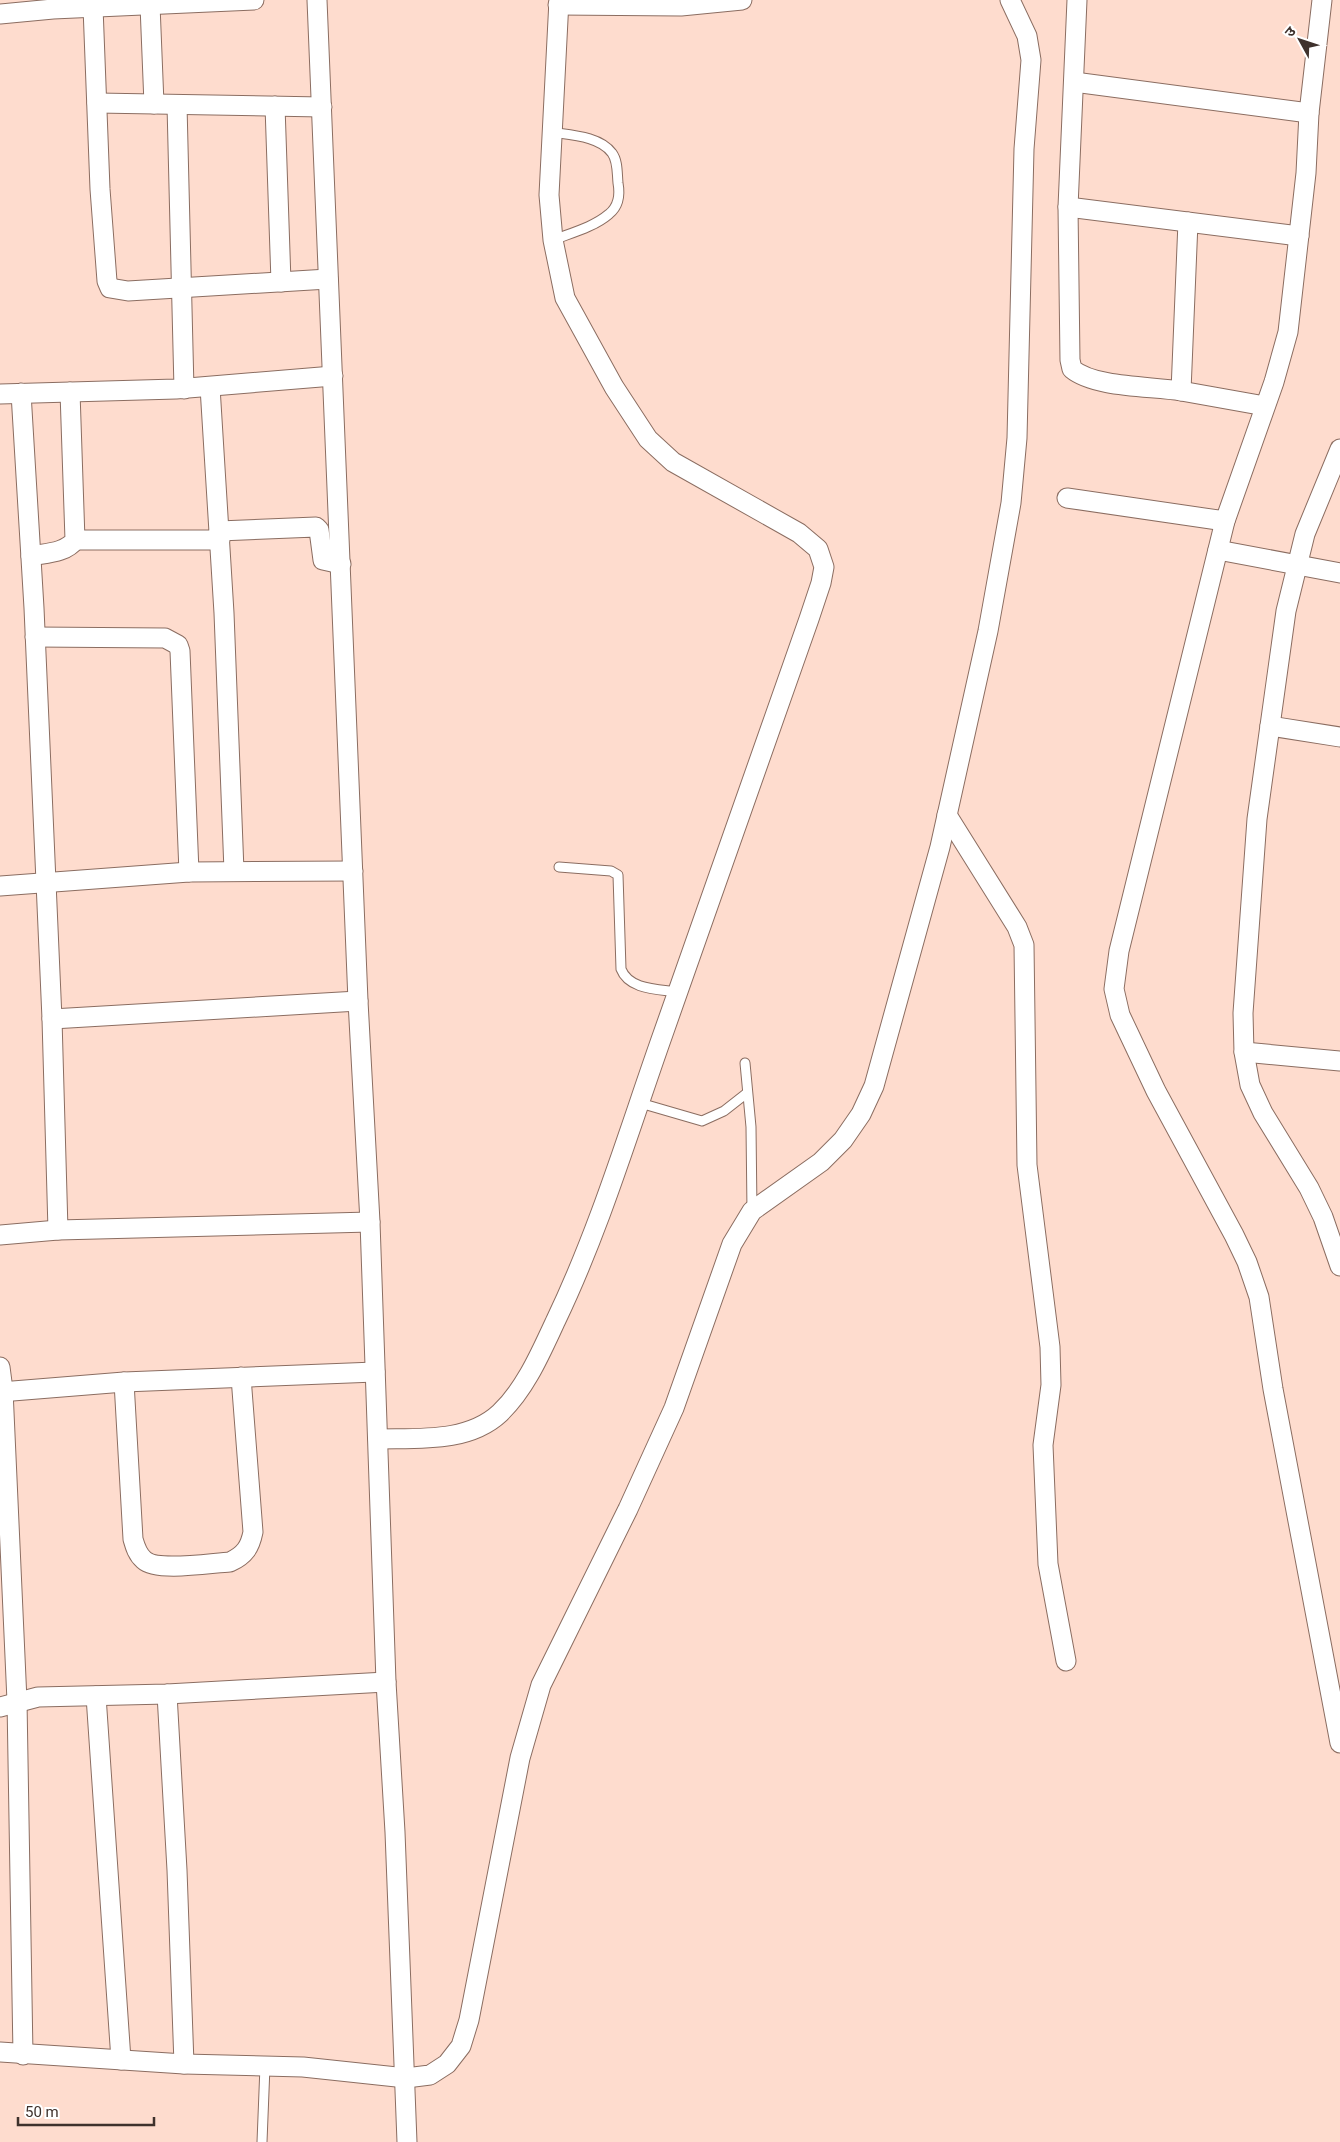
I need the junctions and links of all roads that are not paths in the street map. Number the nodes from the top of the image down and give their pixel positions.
1 (254, 0) edge
2 (318, 0) edge
3 (742, 0) edge
4 (1010, 0) edge
5 (1077, 0) edge
6 (1322, 0) edge
7 (558, 2) edge
8 (150, 5) junction
9 (93, 8) junction
10 (0, 14) edge
11 (1074, 82) junction
12 (97, 103) junction
13 (154, 104) junction
14 (177, 105) junction
15 (275, 106) junction
16 (322, 107) junction
17 (1309, 113) junction
18 (552, 132) junction
19 (1068, 206) junction
20 (1188, 222) junction
21 (1299, 236) junction
22 (553, 240) junction
23 (328, 279) junction
24 (281, 282) junction
25 (180, 288) junction
26 (332, 376) junction
27 (210, 386) junction
28 (184, 389) junction
29 (1180, 391) junction
30 (70, 392) junction
31 (21, 393) junction
32 (0, 394) edge
33 (1265, 406) junction
34 (1340, 449) edge
35 (1067, 498) dead end
36 (1225, 522) junction
37 (220, 535) junction
38 (75, 540) junction
39 (1227, 552) junction
40 (31, 556) junction
41 (341, 564) junction
42 (1288, 564) junction
43 (1340, 573) edge
44 (35, 637) junction
45 (1270, 726) junction
46 (1340, 737) edge
47 (947, 815) junction
48 (559, 867) dead end
49 (234, 871) junction
50 (353, 871) junction
51 (190, 872) junction
52 (46, 882) junction
53 (0, 886) edge
54 (678, 992) junction
55 (358, 1001) junction
56 (52, 1019) junction
57 (1244, 1052) junction
58 (1340, 1061) edge
59 (745, 1063) dead end
60 (748, 1092) junction
61 (640, 1103) junction
62 (752, 1211) junction
63 (1320, 1212) junction
64 (1340, 1216) edge
65 (370, 1222) junction
66 (58, 1230) junction
67 (0, 1235) edge
68 (1340, 1266) edge
69 (0, 1367) edge
70 (375, 1372) junction
71 (241, 1377) junction
72 (124, 1382) junction
73 (2, 1391) edge
74 (378, 1439) junction
75 (1066, 1661) dead end
76 (386, 1682) junction
77 (167, 1694) junction
78 (96, 1696) junction
79 (8, 1704) edge
80 (1340, 1743) edge
81 (0, 2052) edge
82 (23, 2055) junction
83 (121, 2060) junction
84 (184, 2064) junction
85 (265, 2066) junction
86 (406, 2078) junction
87 (262, 2142) edge
88 (407, 2142) edge

1 - 8 street
2 - 16 street
3 - 7 street
4 - 47 street
5 - 11 street
6 - 17 street
7 - 18 street
8 - 9 street
8 - 13 street
9 - 10 street
9 - 12 street
11 - 17 street
11 - 19 street
12 - 13 street
12 - 25 street
13 - 14 street
14 - 15 street
14 - 25 street
15 - 16 street
15 - 24 street
16 - 23 street
17 - 21 street
18 - 22 street
18 - 22 lane
19 - 20 street
19 - 29 street
20 - 21 street
20 - 29 street
21 - 33 street
22 - 54 street
23 - 24 street
23 - 26 street
24 - 25 street
25 - 28 street
26 - 27 street
26 - 41 street
27 - 28 street
27 - 37 street
28 - 30 street
29 - 33 street
30 - 31 street
30 - 38 street
31 - 32 street
31 - 40 street
33 - 36 street
34 - 42 street
35 - 36 street
36 - 39 street
37 - 38 street
37 - 41 street
37 - 49 street
38 - 40 street
39 - 42 street
39 - 80 street
40 - 44 street
41 - 50 street
42 - 43 street
42 - 45 street
44 - 51 street
44 - 52 street
45 - 46 street
45 - 57 street
47 - 62 street
47 - 75 street
48 - 54 lane
49 - 50 street
49 - 51 street
50 - 55 street
51 - 52 street
52 - 53 street
52 - 56 street
54 - 61 street
55 - 56 street
55 - 65 street
56 - 66 street
57 - 58 street
57 - 63 street
59 - 60 lane
60 - 61 lane
60 - 62 lane
61 - 74 street
62 - 86 street
63 - 64 street
63 - 68 street
65 - 66 street
65 - 70 street
66 - 67 street
69 - 73 street
70 - 71 street
70 - 74 street
71 - 72 street
71 - 72 street
72 - 73 street
73 - 79 street
74 - 76 street
76 - 77 street
76 - 86 street
77 - 78 street
77 - 84 street
78 - 79 street
78 - 83 street
79 - 82 street
81 - 82 street
82 - 83 street
83 - 84 street
84 - 85 street
85 - 86 street
85 - 87 lane
86 - 88 street

